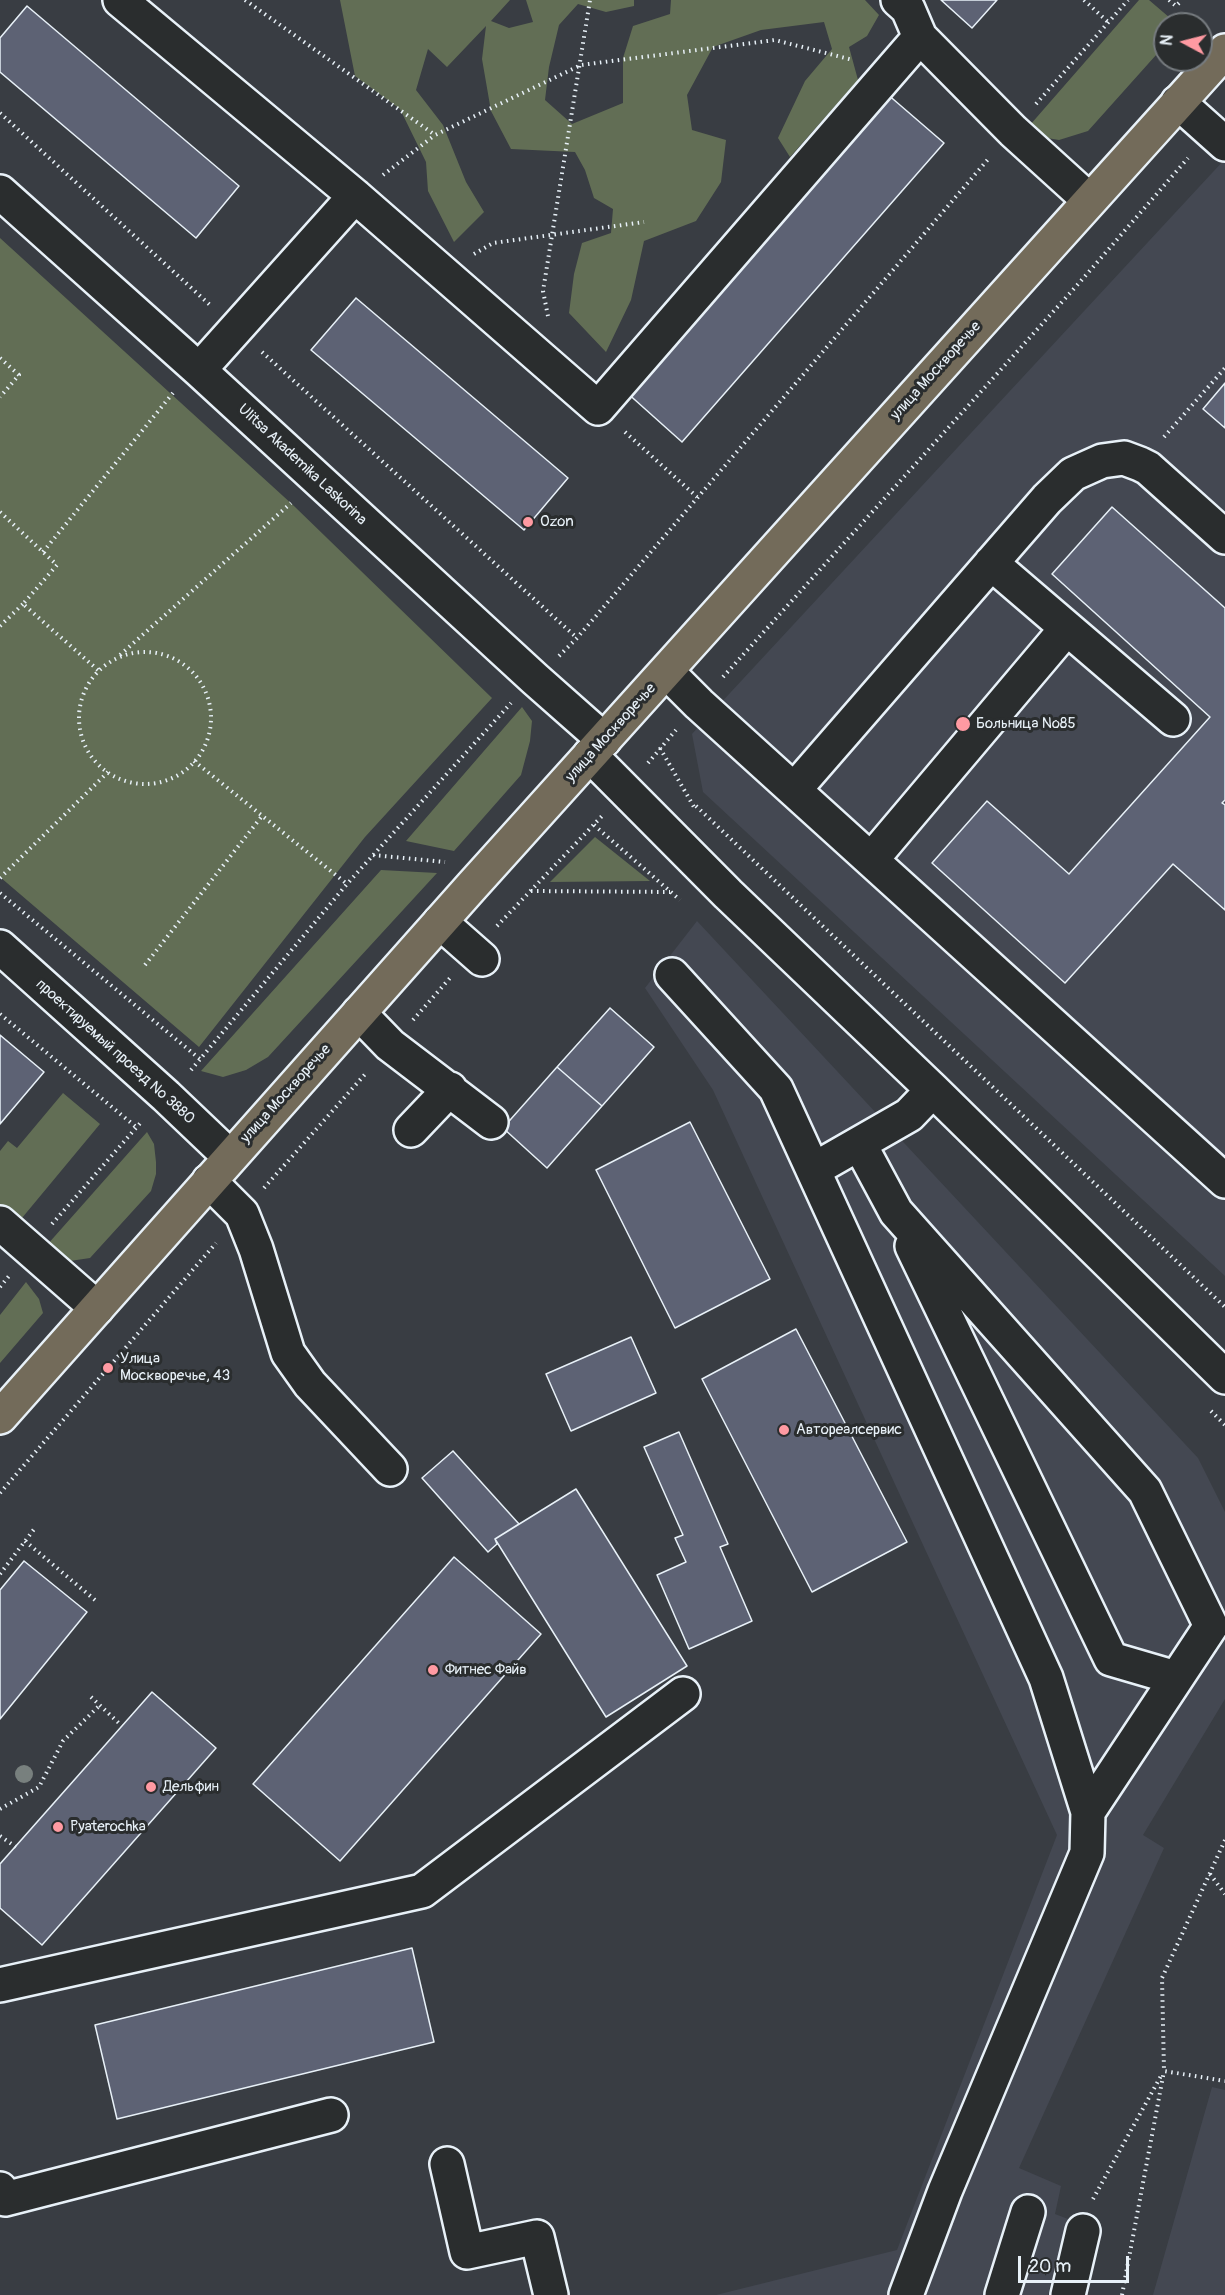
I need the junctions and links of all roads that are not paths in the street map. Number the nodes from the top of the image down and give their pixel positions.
1 (120, 0) edge
2 (898, 0) edge
3 (920, 37) junction
4 (1225, 51) edge
5 (1178, 102) junction
6 (1218, 138) edge
7 (0, 192) edge
8 (355, 196) junction
9 (1089, 200) junction
10 (199, 370) junction
11 (1225, 537) edge
12 (991, 563) junction
13 (1067, 628) junction
14 (667, 672) junction
15 (1173, 719) dead end
16 (597, 747) junction
17 (794, 790) junction
18 (871, 860) junction
19 (440, 922) junction
20 (0, 947) edge
21 (478, 955) road end
22 (672, 975) dead end
23 (359, 1013) junction
24 (450, 1089) junction
25 (933, 1090) junction
26 (491, 1122) dead end
27 (411, 1130) dead end
28 (860, 1145) junction
29 (230, 1157) junction
30 (813, 1170) junction
31 (209, 1181) junction
32 (1225, 1181) edge
33 (896, 1212) junction
34 (0, 1223) edge
35 (97, 1308) junction
36 (1225, 1377) edge
37 (0, 1417) edge
38 (390, 1469) dead end
39 (1176, 1678) junction
40 (682, 1694) dead end
41 (1088, 1812) junction
42 (0, 1985) edge
43 (331, 2115) dead end
44 (447, 2164) dead end
45 (0, 2188) edge
46 (1028, 2212) dead end
47 (1083, 2231) dead end
48 (551, 2295) edge
49 (906, 2295) edge
50 (1002, 2295) edge
51 (1068, 2295) edge

1 - 8 street
2 - 3 street
3 - 8 street
3 - 9 street
4 - 5 main road, улица Москворечье
5 - 6 street
5 - 9 main road, улица Москворечье
7 - 10 street, Ulitsa Akademika Laskorina
8 - 10 street
9 - 14 main road, улица Москворечье
10 - 16 street, Ulitsa Akademika Laskorina
11 - 12 street
12 - 13 street
12 - 17 street
13 - 15 street
13 - 18 street
14 - 16 main road, улица Москворечье
14 - 17 street
16 - 19 main road, улица Москворечье
16 - 25 street, Ulitsa Akademika Laskorina
17 - 18 street
18 - 32 street
19 - 21 street
19 - 23 main road, улица Москворечье
20 - 29 street, проектируемый проезд № 3880
22 - 30 street
23 - 24 street
23 - 29 main road, улица Москворечье
24 - 26 street
24 - 27 street
25 - 28 street
25 - 36 street, Ulitsa Akademika Laskorina
28 - 30 street
28 - 33 street
29 - 31 main road, улица Москворечье
30 - 41 street
31 - 35 main road, улица Москворечье
31 - 38 street
33 - 39 street
33 - 39 street
34 - 35 street
35 - 37 main road, улица Москворечье
39 - 41 street
40 - 42 street
41 - 49 street
43 - 45 street
44 - 48 street
46 - 50 street
47 - 51 street

